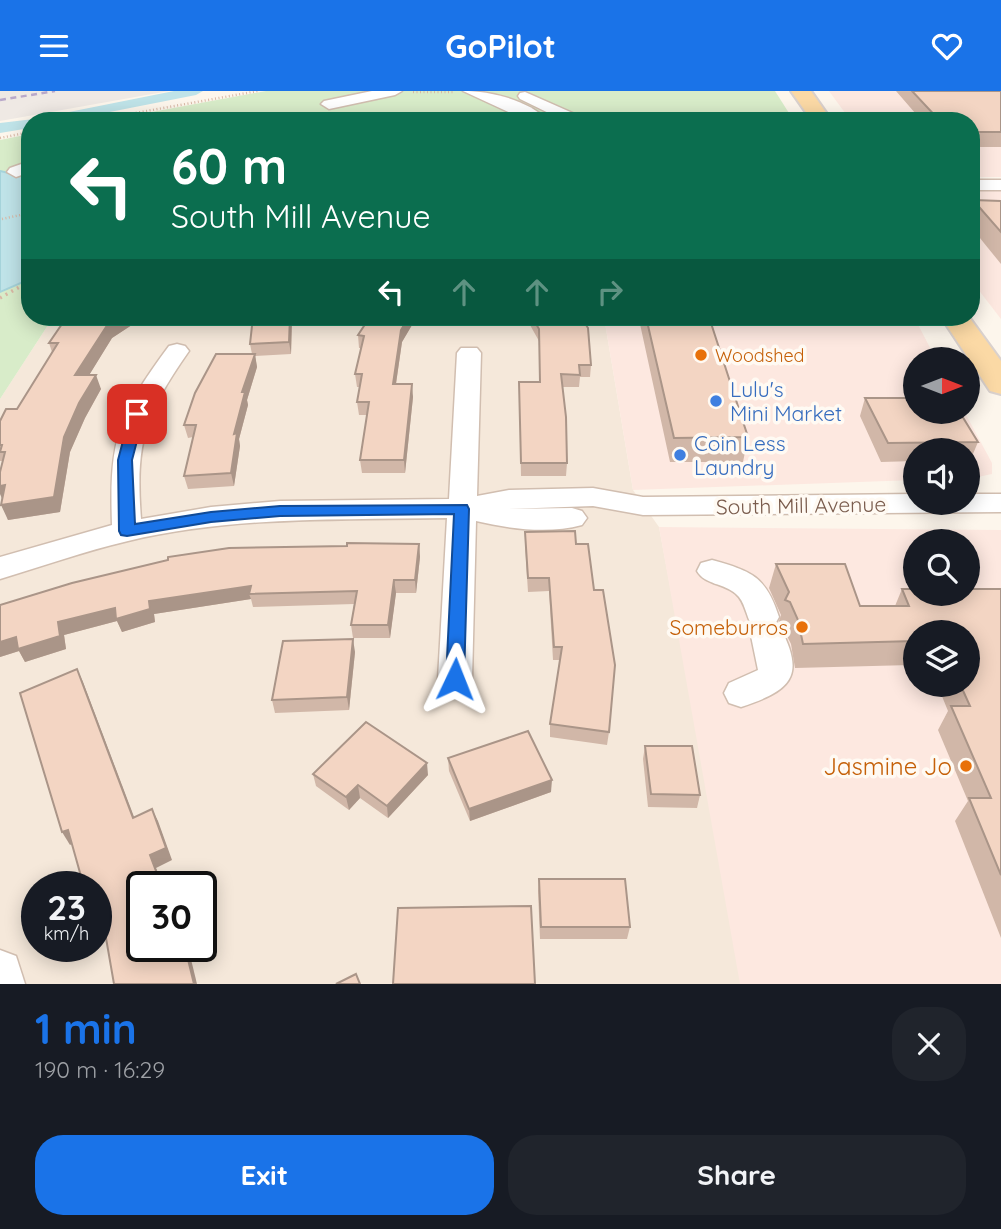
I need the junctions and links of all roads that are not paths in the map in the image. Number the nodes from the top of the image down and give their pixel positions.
1 (345, 91) edge
2 (512, 91) edge
3 (801, 91) edge
4 (402, 92) edge
5 (462, 92) edge
6 (523, 112) edge
7 (558, 112) edge
8 (816, 112) edge
9 (980, 185) edge
10 (1001, 185) edge
11 (961, 326) edge
12 (177, 351) dead end
13 (469, 353) dead end
14 (1001, 384) edge
15 (1001, 503) edge
16 (462, 509) junction
17 (127, 531) junction
18 (0, 568) edge
19 (712, 571) dead end
20 (455, 679) dead end
21 (741, 693) dead end
22 (0, 972) edge
23 (3, 984) edge

1 - 4 street
2 - 7 street
3 - 8 main road
5 - 6 street
9 - 10 street
11 - 14 main road
12 - 17 street
13 - 16 street
15 - 16 street, South Mill Avenue
16 - 17 street, South Mill Avenue
16 - 20 street
17 - 18 street, South Mill Avenue
19 - 21 street
22 - 23 street

